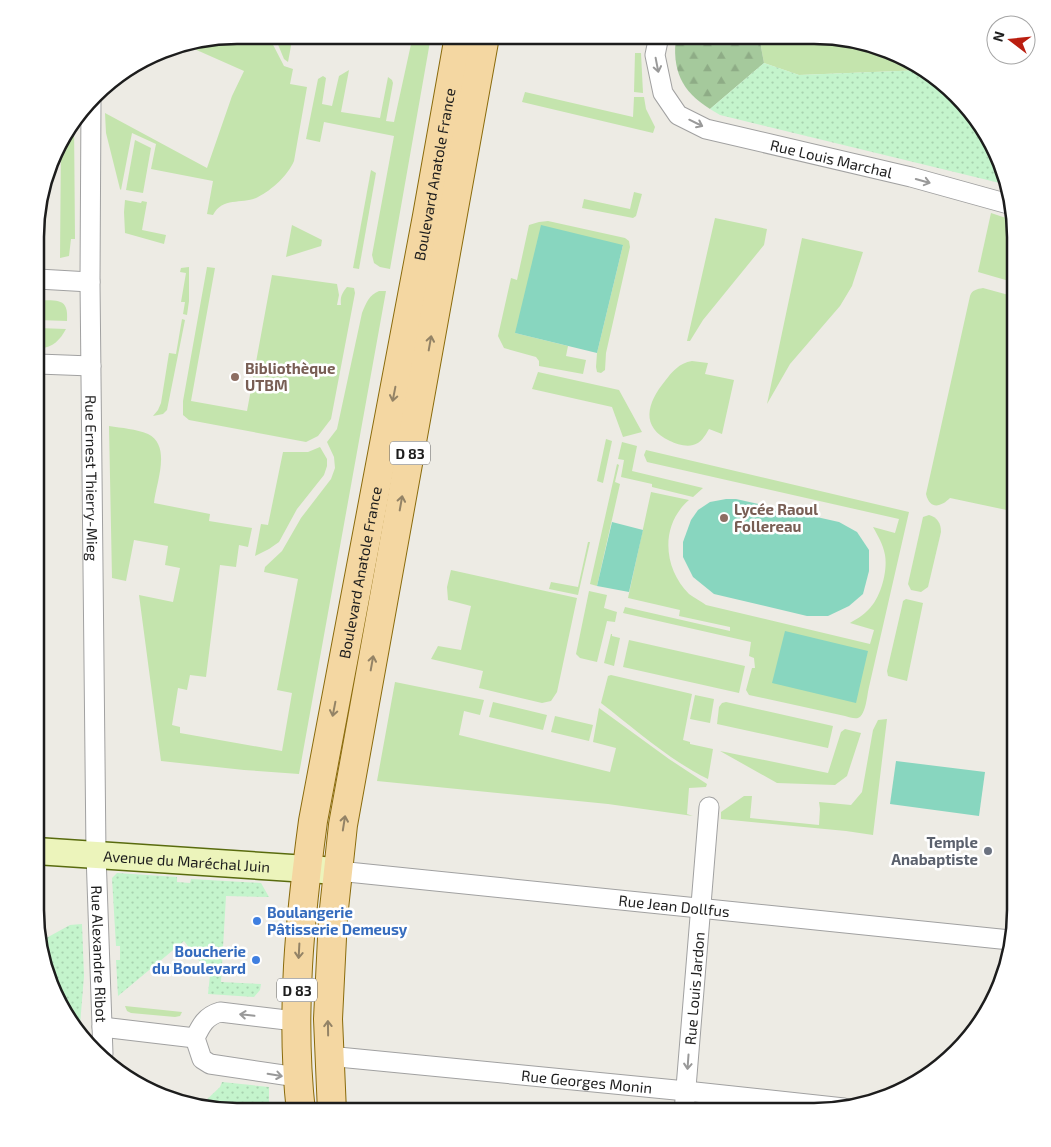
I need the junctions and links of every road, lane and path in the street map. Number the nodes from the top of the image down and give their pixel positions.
1 (458, 44) edge
2 (484, 44) edge
3 (657, 44) edge
4 (91, 110) edge
5 (1005, 203) edge
6 (44, 280) edge
7 (90, 282) junction
8 (44, 364) edge
9 (91, 366) junction
10 (709, 807) dead end
11 (44, 851) edge
12 (96, 854) junction
13 (307, 868) junction
14 (338, 871) junction
15 (700, 909) junction
16 (1005, 940) edge
17 (295, 1020) junction
18 (102, 1027) junction
19 (195, 1038) junction
20 (103, 1050) edge
21 (328, 1056) junction
22 (297, 1077) junction
23 (686, 1091) junction
24 (300, 1103) edge
25 (331, 1103) edge
26 (685, 1103) edge
27 (798, 1103) edge

1 -> 13 main road, Boulevard Anatole France / D 83
14 -> 2 main road, Boulevard Anatole France / D 83
3 -> 5 street, Rue Louis Marchal
4 - 7 street, Rue Ernest Thierry-Mieg
6 - 7 street
7 - 9 street, Rue Ernest Thierry-Mieg
8 - 9 street
9 - 12 street, Rue Ernest Thierry-Mieg
10 - 15 street, Rue Louis Jardon
11 - 12 street, Avenue du Maréchal Juin
12 - 13 street, Avenue du Maréchal Juin
12 - 18 street, Rue Alexandre Ribot
13 - 14 street, Avenue du Maréchal Juin
13 -> 17 main road, Boulevard Anatole France / D 83
14 - 15 street, Rue Jean Dollfus
21 -> 14 main road, Boulevard Anatole France / D 83
15 - 16 street, Rue Jean Dollfus
15 -> 23 street, Rue Louis Jardon
17 -> 19 street
17 - 22 main road, Boulevard Anatole France / D 83
18 - 19 street
18 - 20 street, Rue Alexandre Ribot
19 -> 22 street
21 - 23 street, Rue Georges Monin
21 - 25 main road, Boulevard Anatole France / D 83
22 - 24 main road, Boulevard Anatole France / D 83
23 - 26 street, Rue Louis Jardon
23 - 27 street, Rue Georges Monin

